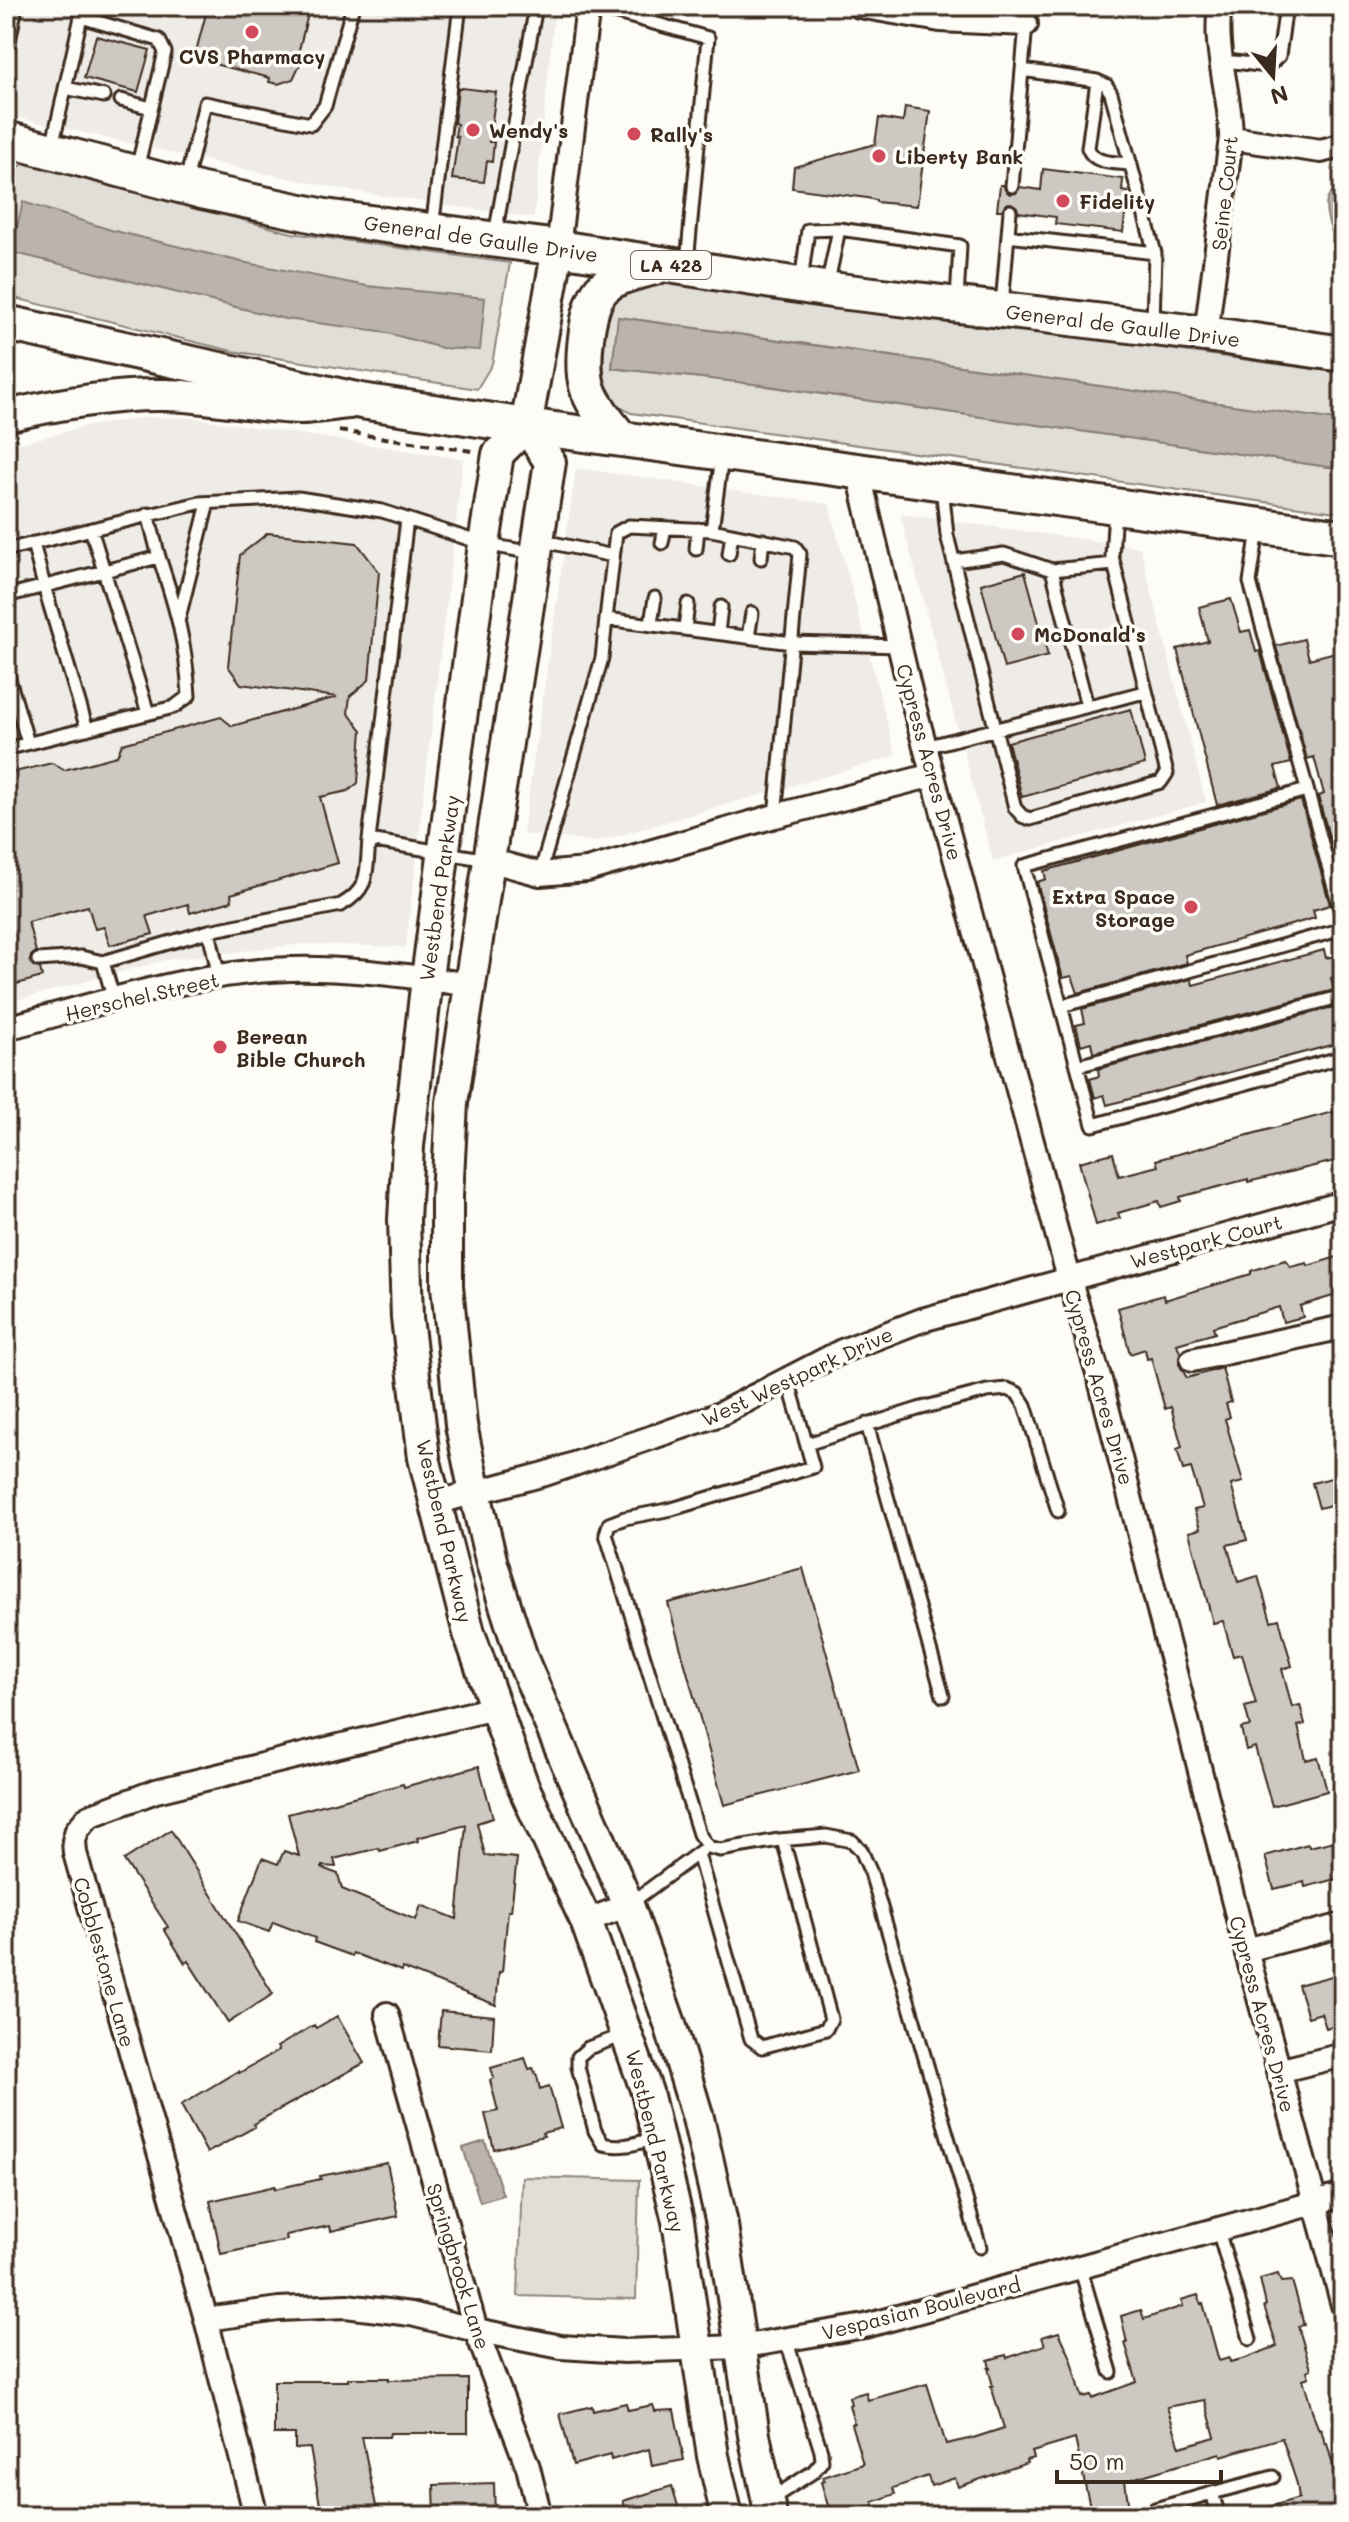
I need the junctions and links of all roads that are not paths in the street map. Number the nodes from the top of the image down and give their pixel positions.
1 (16, 6) edge
2 (353, 6) edge
3 (460, 6) edge
4 (536, 6) edge
5 (590, 6) edge
6 (859, 6) edge
7 (1220, 6) edge
8 (1286, 6) edge
9 (1026, 24) joint
10 (6, 57) edge
11 (1222, 64) junction
12 (1022, 70) junction
13 (1097, 81) junction
14 (65, 88) junction
15 (104, 96) dead end
16 (121, 100) dead end
17 (151, 108) junction
18 (1231, 138) junction
19 (6, 139) edge
20 (1343, 145) edge
21 (51, 150) junction
22 (1131, 164) junction
23 (136, 173) junction
24 (185, 186) junction
25 (1012, 186) dead end
26 (1010, 211) dead end
27 (839, 229) junction
28 (431, 232) junction
29 (1008, 236) junction
30 (494, 240) junction
31 (558, 248) junction
32 (1155, 253) junction
33 (676, 266) junction
34 (813, 287) junction
35 (956, 304) junction
36 (1001, 310) junction
37 (6, 323) edge
38 (1153, 327) junction
39 (1206, 334) junction
40 (1343, 354) edge
41 (361, 401) junction
42 (6, 416) edge
43 (526, 426) junction
44 (620, 438) junction
45 (723, 452) junction
46 (858, 470) junction
47 (942, 481) junction
48 (208, 503) junction
49 (1115, 505) junction
50 (148, 514) junction
51 (407, 519) junction
52 (1259, 525) junction
53 (665, 528) junction
54 (91, 529) junction
55 (698, 529) junction
56 (712, 530) junction
57 (732, 534) junction
58 (1343, 537) edge
59 (763, 540) junction
60 (33, 543) junction
61 (662, 543) dead end
62 (484, 544) junction
63 (537, 547) junction
64 (696, 549) dead end
65 (6, 550) edge
66 (729, 554) dead end
67 (613, 556) junction
68 (159, 557) junction
69 (761, 558) dead end
70 (954, 561) junction
71 (1114, 564) junction
72 (1052, 570) junction
73 (104, 572) junction
74 (44, 586) junction
75 (6, 596) edge
76 (655, 598) dead end
77 (688, 604) dead end
78 (721, 607) dead end
79 (752, 613) dead end
80 (179, 618) junction
81 (606, 619) junction
82 (651, 623) junction
83 (685, 628) junction
84 (718, 633) junction
85 (748, 637) junction
86 (792, 643) junction
87 (900, 646) junction
88 (6, 669) edge
89 (1145, 692) junction
90 (1087, 706) junction
91 (148, 713) junction
92 (995, 728) junction
93 (87, 729) junction
94 (28, 743) junction
95 (925, 747) junction
96 (6, 749) edge
97 (933, 775) junction
98 (1307, 790) junction
99 (775, 816) junction
100 (369, 840) junction
101 (443, 851) junction
102 (489, 860) junction
103 (540, 874) junction
104 (1343, 920) edge
105 (1343, 929) edge
106 (209, 931) junction
107 (38, 960) dead end
108 (103, 962) junction
109 (219, 977) junction
110 (427, 978) junction
111 (469, 985) junction
112 (1343, 996) edge
113 (114, 1000) junction
114 (1061, 1006) junction
115 (6, 1028) edge
116 (1343, 1057) edge
117 (1077, 1066) junction
118 (1343, 1203) edge
119 (1069, 1278) junction
120 (1341, 1333) edge
121 (1192, 1360) dead end
122 (788, 1380) junction
123 (867, 1424) junction
124 (807, 1444) junction
125 (475, 1493) junction
126 (434, 1503) junction
127 (1058, 1511) dead end
128 (943, 1696) dead end
129 (494, 1708) junction
130 (783, 1840) junction
131 (703, 1850) junction
132 (628, 1905) junction
133 (586, 1921) junction
134 (1343, 1925) edge
135 (1246, 1950) junction
136 (387, 2014) dead end
137 (628, 2034) junction
138 (1343, 2055) edge
139 (1278, 2071) junction
140 (658, 2137) junction
141 (1343, 2195) edge
142 (1314, 2203) junction
143 (1218, 2230) junction
144 (980, 2247) dead end
145 (1080, 2267) junction
146 (1343, 2305) edge
147 (206, 2319) junction
148 (476, 2330) junction
149 (786, 2339) junction
150 (1250, 2339) dead end
151 (740, 2347) junction
152 (699, 2349) junction
153 (1111, 2372) dead end
154 (1273, 2477) dead end
155 (1212, 2493) junction
156 (769, 2508) edge
157 (1155, 2509) dead end
158 (256, 2516) edge
159 (540, 2516) edge
160 (727, 2516) edge
161 (1219, 2516) edge

1 - 10 lane
2 - 24 lane
3 - 28 lane
4 - 30 lane
5 - 31 street
5 - 33 lane
6 - 9 street
7 - 11 street, Seine Court
8 - 11 lane
9 - 12 lane
11 - 18 street, Seine Court
12 - 13 lane
12 - 25 lane
13 - 22 lane
13 - 22 lane
14 - 15 lane
14 - 17 lane
14 - 21 lane
16 - 17 lane
17 - 23 lane
18 - 20 street
18 - 39 street, Seine Court
19 - 21 main road, General de Gaulle Drive / LA 428
21 - 23 main road, General de Gaulle Drive / LA 428
22 - 32 lane
23 - 24 main road, General de Gaulle Drive / LA 428
24 - 28 main road, General de Gaulle Drive / LA 428
26 - 29 lane
27 - 34 lane
27 - 34 lane
27 - 35 lane
28 - 30 main road, General de Gaulle Drive / LA 428
29 - 32 lane
29 - 36 lane
30 - 31 main road, General de Gaulle Drive / LA 428
31 - 33 main road, General de Gaulle Drive / LA 428
31 - 43 street
32 - 38 lane
33 - 34 main road, General de Gaulle Drive / LA 428
33 - 44 main road
34 - 35 main road, General de Gaulle Drive / LA 428
35 - 36 main road, General de Gaulle Drive / LA 428
36 - 38 main road, General de Gaulle Drive / LA 428
37 - 41 main road
38 - 39 main road, General de Gaulle Drive / LA 428
39 - 40 main road, General de Gaulle Drive / LA 428
41 - 42 street
41 - 43 main road
43 - 44 main road
43 - 62 street, Westbend Parkway
43 - 63 street, Westbend Parkway
44 - 45 main road
45 - 46 main road
45 - 56 lane
46 - 47 main road
46 - 87 street, Cypress Acres Drive
47 - 49 main road
47 - 70 lane
48 - 50 lane
48 - 51 lane
48 - 80 lane
49 - 52 main road
49 - 71 lane
50 - 54 lane
50 - 68 lane
51 - 62 lane
51 - 100 lane
52 - 58 main road
52 - 98 lane
53 - 55 lane
53 - 61 lane
53 - 67 lane
54 - 60 lane
54 - 73 lane
55 - 56 lane
55 - 64 lane
56 - 57 lane
57 - 59 lane
57 - 66 lane
59 - 69 lane
59 - 86 lane
60 - 65 lane
60 - 74 lane
62 - 63 lane
62 - 101 street, Westbend Parkway
63 - 67 lane
63 - 102 street, Westbend Parkway
67 - 81 lane
68 - 73 lane
68 - 80 lane
70 - 72 lane
70 - 92 lane
71 - 72 lane
71 - 89 lane
72 - 90 lane
73 - 74 lane
73 - 91 lane
74 - 75 lane
74 - 93 lane
76 - 82 lane
77 - 83 lane
78 - 84 lane
79 - 85 lane
80 - 91 lane
81 - 82 lane
81 - 103 lane
82 - 83 lane
83 - 84 lane
84 - 85 lane
85 - 86 lane
86 - 87 lane
86 - 99 lane
87 - 95 street, Cypress Acres Drive
88 - 94 lane
89 - 90 lane
89 - 92 lane
90 - 92 lane
91 - 93 lane
92 - 95 lane
93 - 94 lane
94 - 96 lane
95 - 97 street, Cypress Acres Drive
97 - 99 street
97 - 119 street, Cypress Acres Drive
98 - 104 lane
98 - 114 lane
99 - 103 street
100 - 101 lane
100 - 106 lane
101 - 102 lane
101 - 110 street, Westbend Parkway
102 - 103 street
102 - 111 street, Westbend Parkway
105 - 114 lane
106 - 108 lane
106 - 109 lane
107 - 108 lane
108 - 113 lane
109 - 110 street, Herschel Street
109 - 113 street, Herschel Street
110 - 111 street, Herschel Street
110 - 126 street, Westbend Parkway
111 - 125 street, Westbend Parkway
112 - 117 lane
113 - 115 street, Herschel Street
114 - 117 lane
116 - 117 lane
118 - 119 street, Westpark Court
119 - 122 street, West Westpark Drive
119 - 135 street, Cypress Acres Drive
120 - 121 street
122 - 124 lane
122 - 125 street, West Westpark Drive
123 - 124 lane
123 - 127 lane
123 - 128 lane
124 - 131 lane
125 - 126 street, West Westpark Drive
125 - 132 street, Westbend Parkway
126 - 129 street, Westbend Parkway
129 - 133 street, Westbend Parkway
129 - 147 street, Cobblestone Lane
130 - 131 lane
130 - 131 lane
130 - 144 lane
131 - 132 lane
132 - 133 street
132 - 151 street, Westbend Parkway
133 - 137 street, Westbend Parkway
134 - 135 street
135 - 139 street, Cypress Acres Drive
136 - 148 street, Springbrook Lane
137 - 140 street, Westbend Parkway
137 - 140 lane
138 - 139 street
139 - 142 street, Cypress Acres Drive
140 - 152 street, Westbend Parkway
141 - 142 street, Vespasian Boulevard
142 - 143 street, Vespasian Boulevard
142 - 146 street, Cypress Acres Drive
143 - 145 street, Vespasian Boulevard
143 - 150 lane
145 - 149 street, Vespasian Boulevard
145 - 153 lane
147 - 148 street, Vespasian Boulevard
147 - 158 street, Cobblestone Lane
148 - 152 street, Vespasian Boulevard
148 - 159 street, Springbrook Lane
149 - 151 street, Vespasian Boulevard
149 - 156 lane
151 - 152 street, Vespasian Boulevard
151 - 156 street, Westbend Parkway
152 - 160 street, Westbend Parkway
154 - 155 lane
155 - 157 lane
155 - 161 lane

